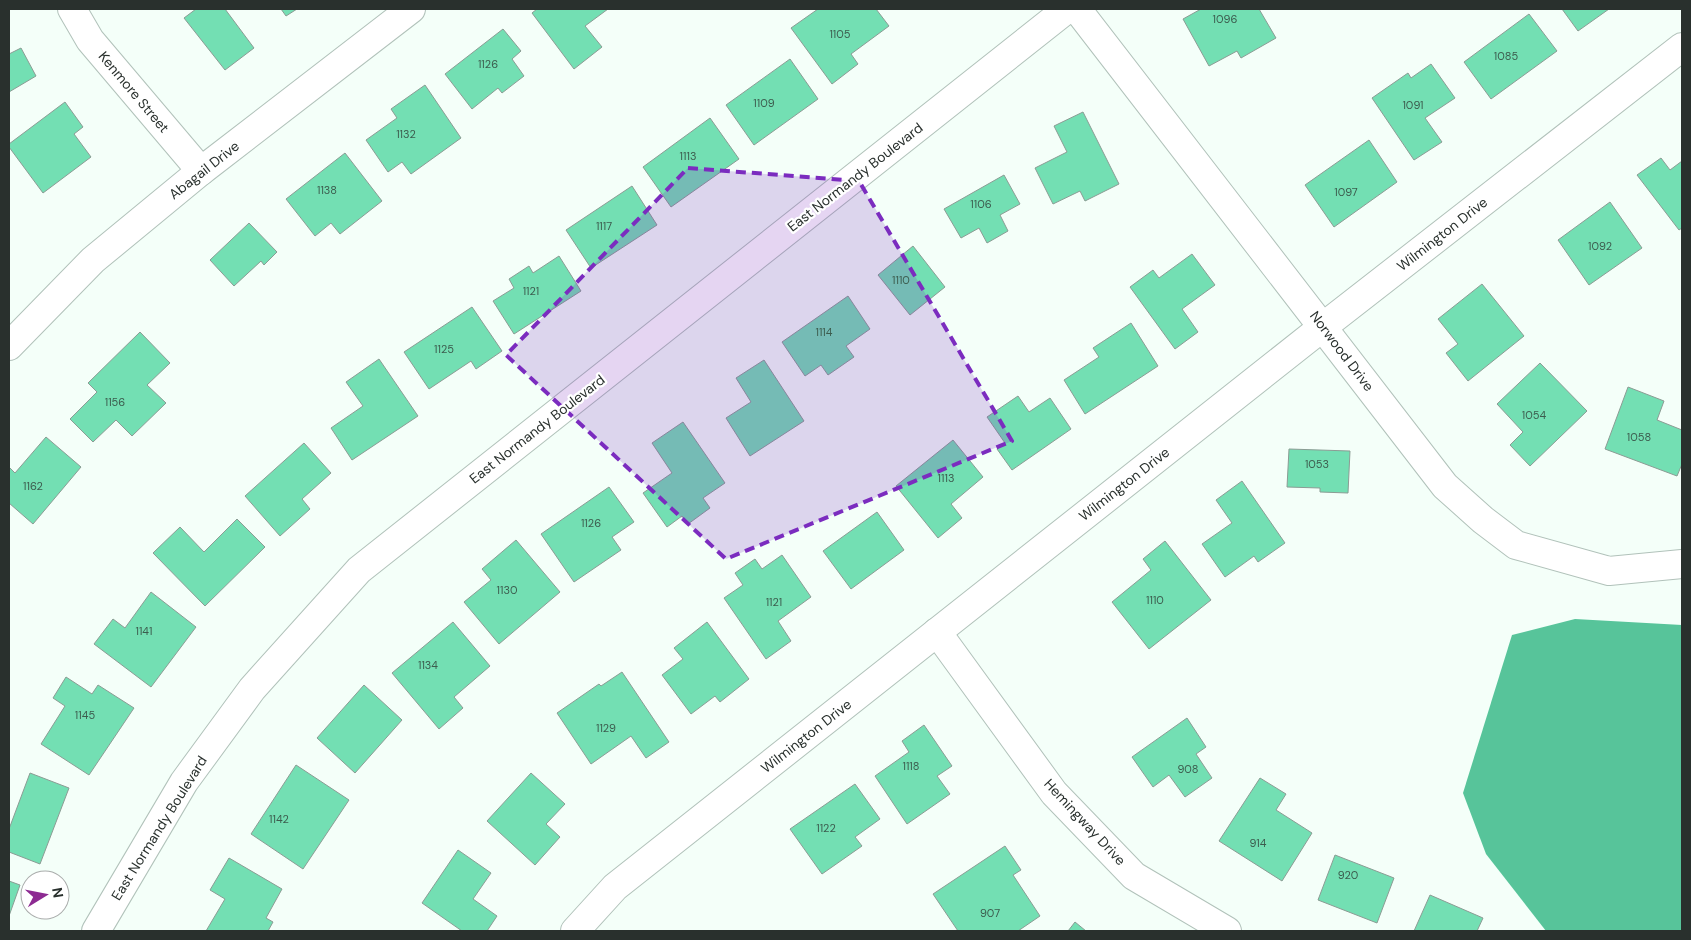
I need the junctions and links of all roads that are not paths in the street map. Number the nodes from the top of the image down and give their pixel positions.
1 (72, 9) edge
2 (411, 9) edge
3 (1067, 9) edge
4 (1077, 9) edge
5 (1682, 47) edge
6 (201, 172) junction
7 (1324, 326) junction
8 (9, 346) edge
9 (1682, 564) edge
10 (937, 632) junction
11 (96, 931) edge
12 (575, 931) edge
13 (1228, 931) edge

1 - 6 street, Kenmore Street
2 - 6 street, Abagail Drive
3 - 11 street, East Normandy Boulevard
4 - 7 street, Norwood Drive
5 - 7 street, Wilmington Drive
6 - 8 street, Abagail Drive
7 - 9 street, Norwood Drive
7 - 10 street, Wilmington Drive
10 - 12 street, Wilmington Drive
10 - 13 street, Hemingway Drive

